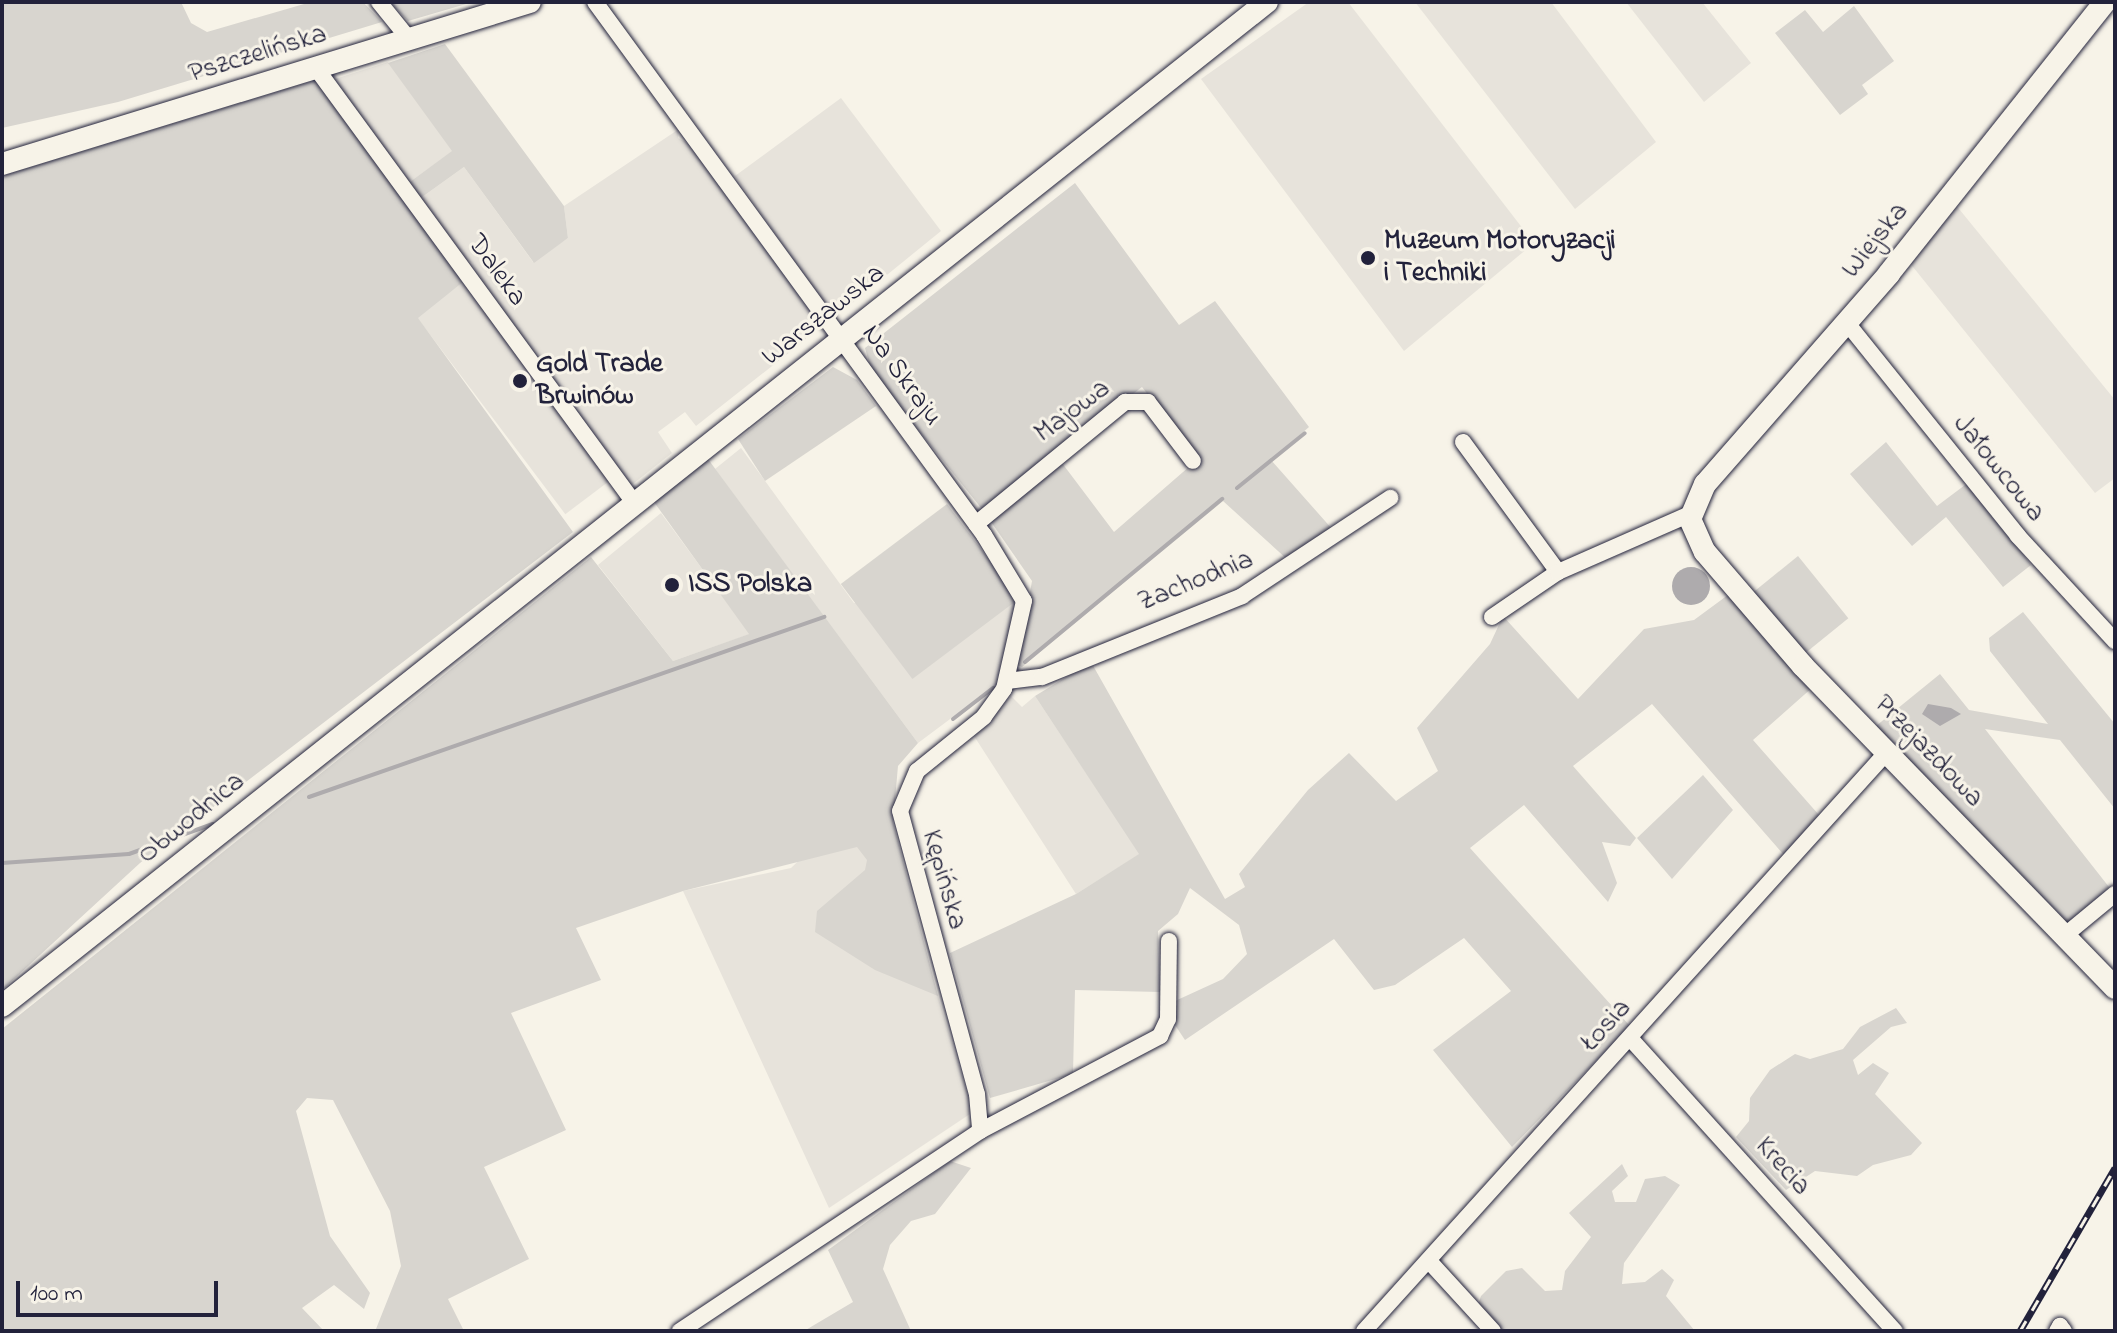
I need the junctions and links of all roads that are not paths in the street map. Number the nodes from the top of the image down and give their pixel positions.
1 (379, 2) edge
2 (530, 2) edge
3 (595, 2) edge
4 (1267, 2) edge
5 (2105, 2) edge
6 (409, 39) junction
7 (316, 68) junction
8 (2, 164) edge
9 (1847, 323) junction
10 (843, 339) junction
11 (1463, 442) dead end
12 (1193, 461) dead end
13 (1390, 498) dead end
14 (635, 504) junction
15 (1690, 514) junction
16 (976, 524) junction
17 (1558, 572) junction
18 (1492, 617) dead end
19 (2115, 641) edge
20 (418, 676) joint
21 (1007, 681) junction
22 (1886, 753) junction
23 (2115, 894) edge
24 (2064, 936) junction
25 (1169, 941) dead end
26 (2115, 988) edge
27 (2, 1006) edge
28 (1630, 1038) junction
29 (980, 1131) junction
30 (1429, 1261) junction
31 (680, 1331) edge
32 (1364, 1331) edge
33 (1493, 1331) edge
34 (1895, 1331) edge

1 - 6 street
2 - 6 main road, Pszczelińska
3 - 10 street, Na Skraju
4 - 10 main road, Warszawska
5 - 9 main road, Wiejska
6 - 7 main road, Pszczelińska
7 - 8 main road, Pszczelińska
7 - 14 street, Daleka
9 - 15 main road, Wiejska
9 - 19 street, Jałowcowa
10 - 14 main road, Warszawska
10 - 16 street, Na Skraju
11 - 17 street
12 - 16 street, Majowa
13 - 21 street, Zachodnia
14 - 20 main road, Warszawska
15 - 17 street
15 - 22 main road, Przejazdowa
16 - 21 street, Na Skraju
17 - 18 street
20 - 27 main road, Obwodnica
21 - 29 street, Kępińska
22 - 24 main road, Przejazdowa
22 - 28 street, Łosia
23 - 24 street
24 - 26 main road, Przejazdowa
25 - 29 street
28 - 30 street, Łosia
28 - 34 street, Krecia
29 - 31 street
30 - 32 street, Łosia
30 - 33 street

